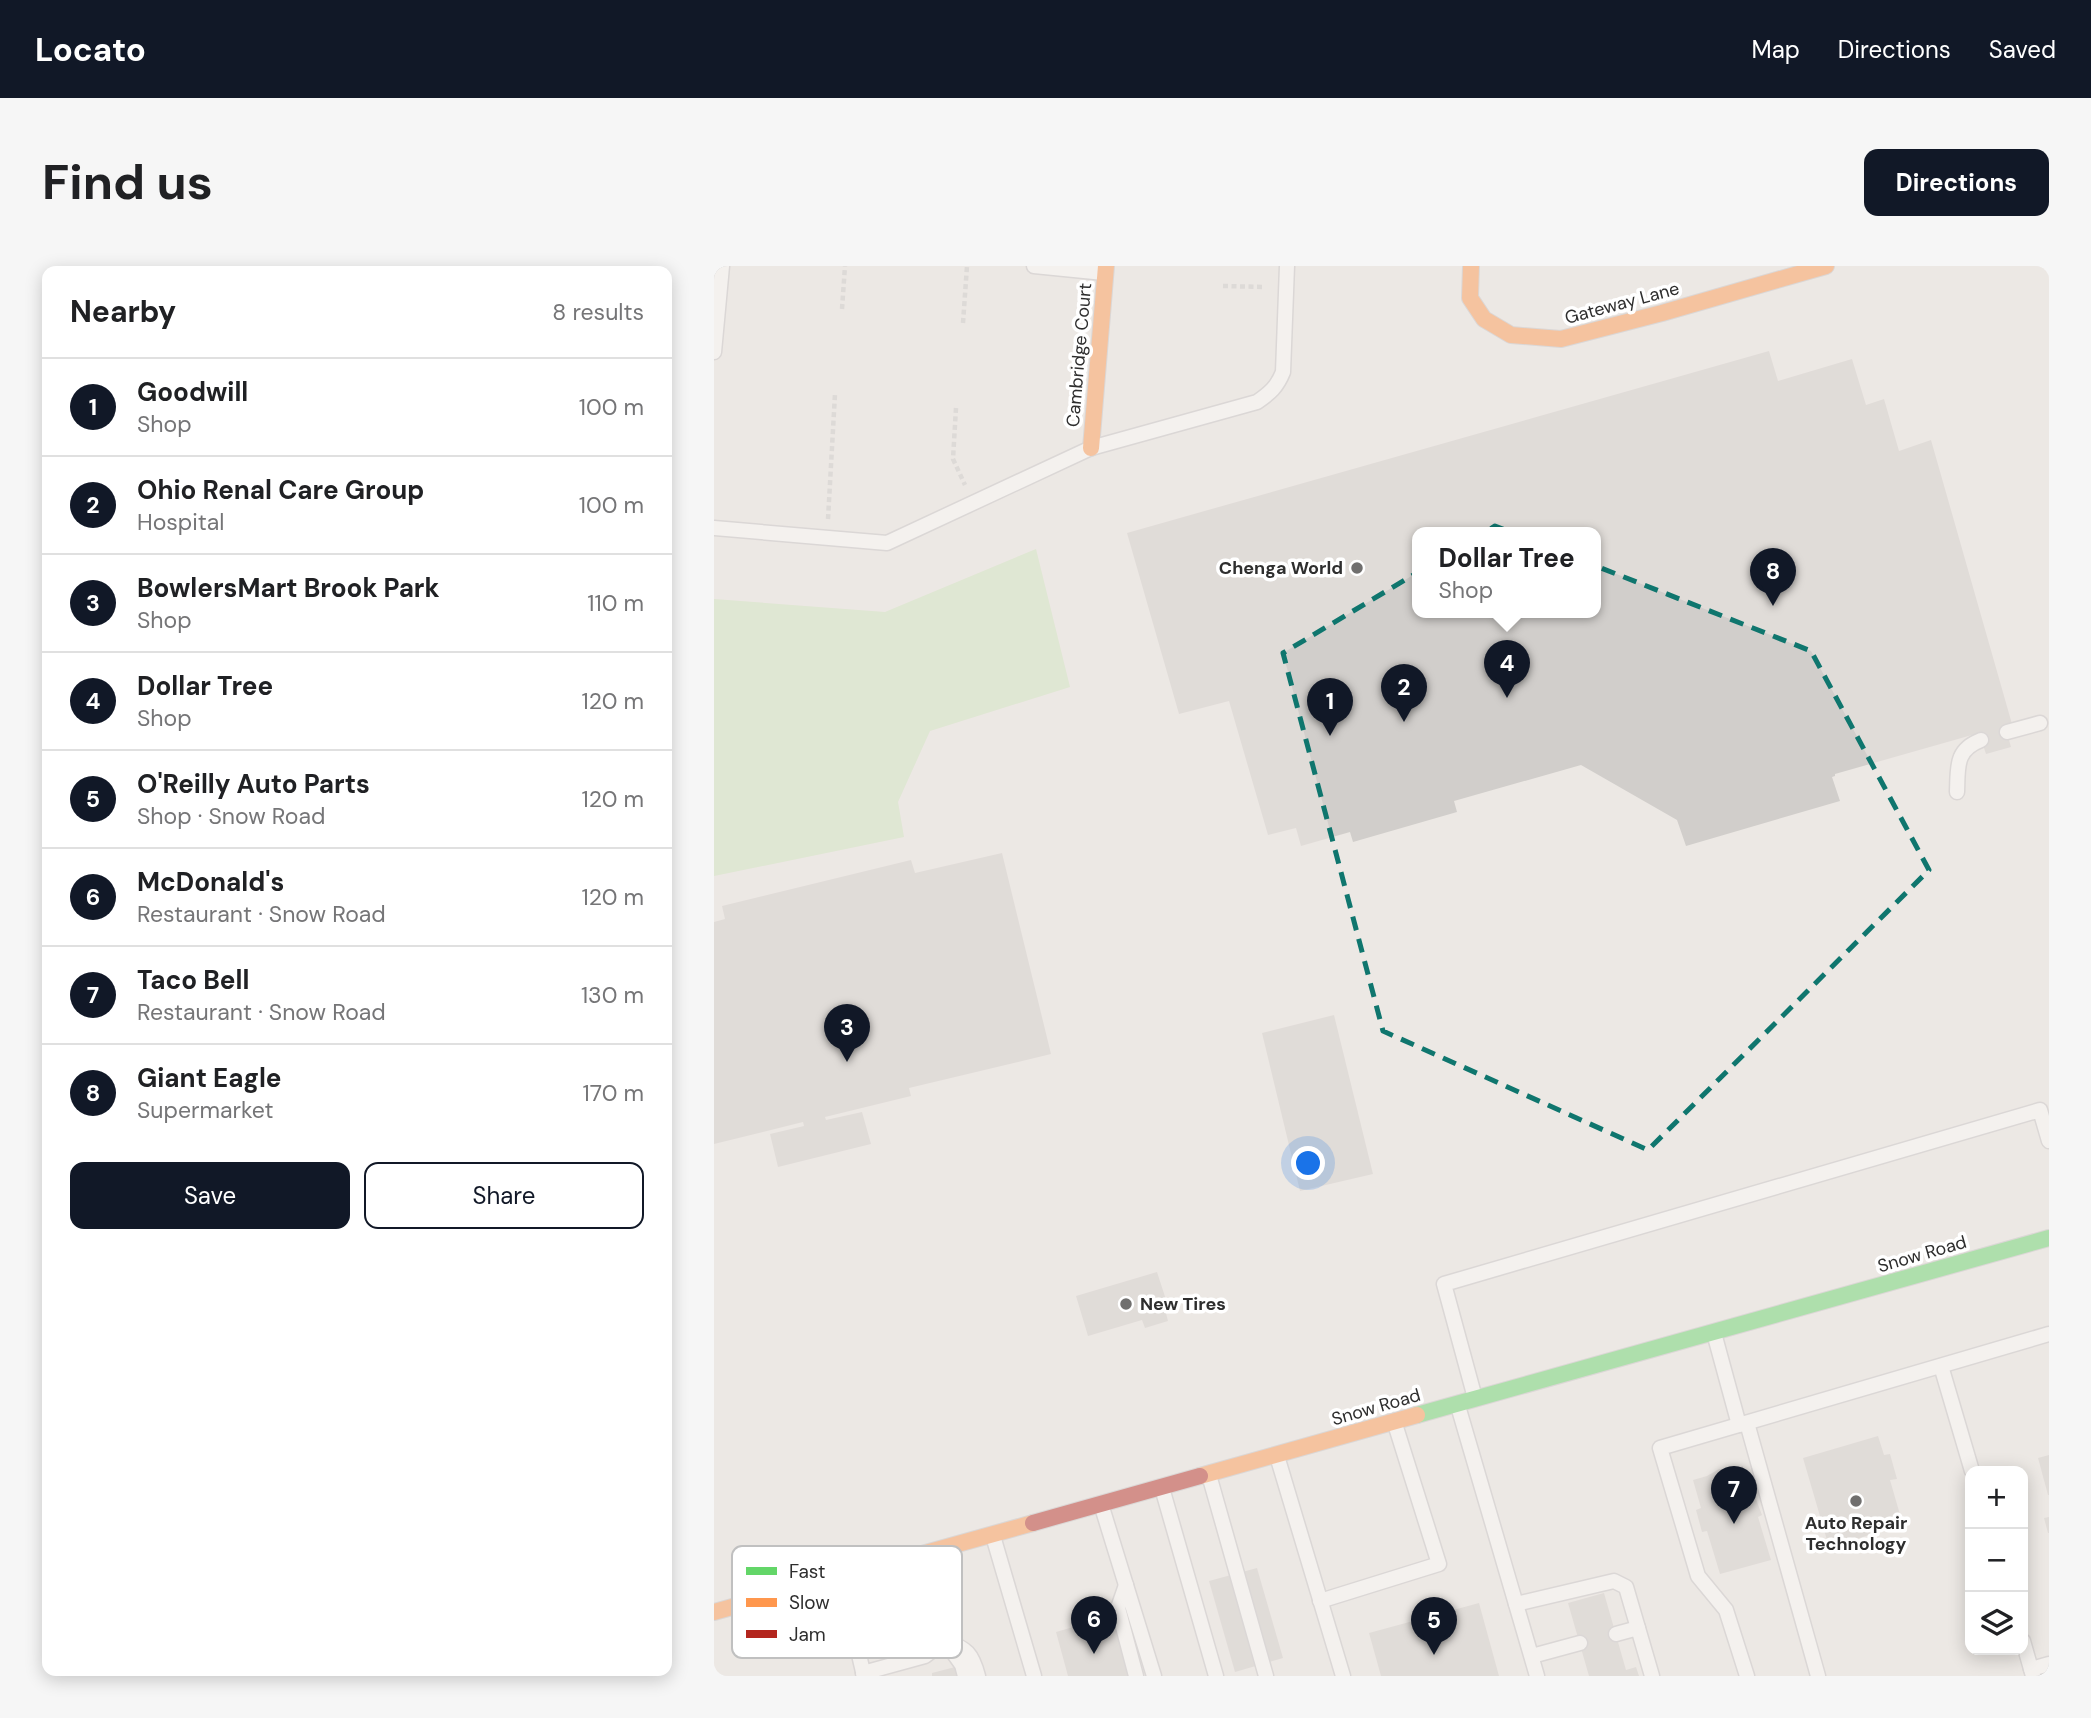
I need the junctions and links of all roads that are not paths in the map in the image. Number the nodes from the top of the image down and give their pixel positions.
1 (722, 266) edge
2 (1034, 266) edge
3 (1287, 266) edge
4 (1471, 266) edge
5 (1825, 266) edge
6 (1106, 269) edge
7 (714, 352) edge
8 (1091, 448) junction
9 (714, 528) edge
10 (2040, 723) dead end
11 (2007, 732) dead end
12 (1982, 740) dead end
13 (1957, 792) dead end
14 (2044, 1108) edge
15 (2049, 1141) edge
16 (2049, 1238) edge
17 (1714, 1332) junction
18 (2049, 1334) edge
19 (1941, 1366) junction
20 (1475, 1399) junction
21 (1458, 1404) junction
22 (1395, 1422) junction
23 (1743, 1424) junction
24 (1276, 1455) junction
25 (1971, 1466) edge
26 (1208, 1474) junction
27 (1162, 1487) junction
28 (1101, 1504) junction
29 (992, 1534) junction
30 (951, 1546) edge
31 (1126, 1585) junction
32 (1320, 1601) junction
33 (1516, 1604) junction
34 (732, 1607) edge
35 (714, 1612) edge
36 (1638, 1628) junction
37 (1616, 1634) dead end
38 (1580, 1643) dead end
39 (962, 1647) edge
40 (2028, 1655) edge
41 (1532, 1657) junction
42 (921, 1658) edge
43 (957, 1658) edge
44 (2049, 1664) edge
45 (863, 1674) edge
46 (2035, 1674) edge
47 (2049, 1674) edge
48 (965, 1676) edge
49 (978, 1676) edge
50 (1034, 1676) edge
51 (1136, 1676) edge
52 (1154, 1676) edge
53 (1216, 1676) edge
54 (1266, 1676) edge
55 (1343, 1676) edge
56 (1537, 1676) edge
57 (1651, 1676) edge
58 (1746, 1676) edge
59 (1818, 1676) edge

1 - 7 lane
2 - 6 lane
3 - 8 lane
4 - 5 main road, Gateway Lane
6 - 8 main road, Cambridge Court
8 - 9 lane
10 - 11 lane
12 - 13 lane
14 - 15 lane
14 - 20 lane
16 - 17 main road, Snow Road
17 - 20 main road, Snow Road
17 - 23 lane
18 - 19 lane
19 - 23 lane
19 - 25 lane
20 - 21 main road, Snow Road
21 - 22 main road, Snow Road
21 - 33 lane
22 - 24 main road, Snow Road
22 - 32 lane
23 - 58 lane
23 - 59 lane
24 - 26 main road, Snow Road
24 - 32 lane
26 - 27 main road, Snow Road
26 - 54 lane
27 - 28 main road, Snow Road
27 - 53 lane
28 - 29 main road, Snow Road
28 - 31 lane
29 - 30 main road, Snow Road
29 - 50 lane
31 - 51 lane
31 - 52 lane
32 - 55 lane
33 - 36 lane
33 - 41 lane
34 - 35 main road, Snow Road
36 - 37 lane
36 - 57 lane
38 - 41 lane
39 - 49 lane
40 - 46 lane
41 - 56 lane
42 - 45 lane
43 - 48 lane
44 - 46 lane
46 - 47 lane

